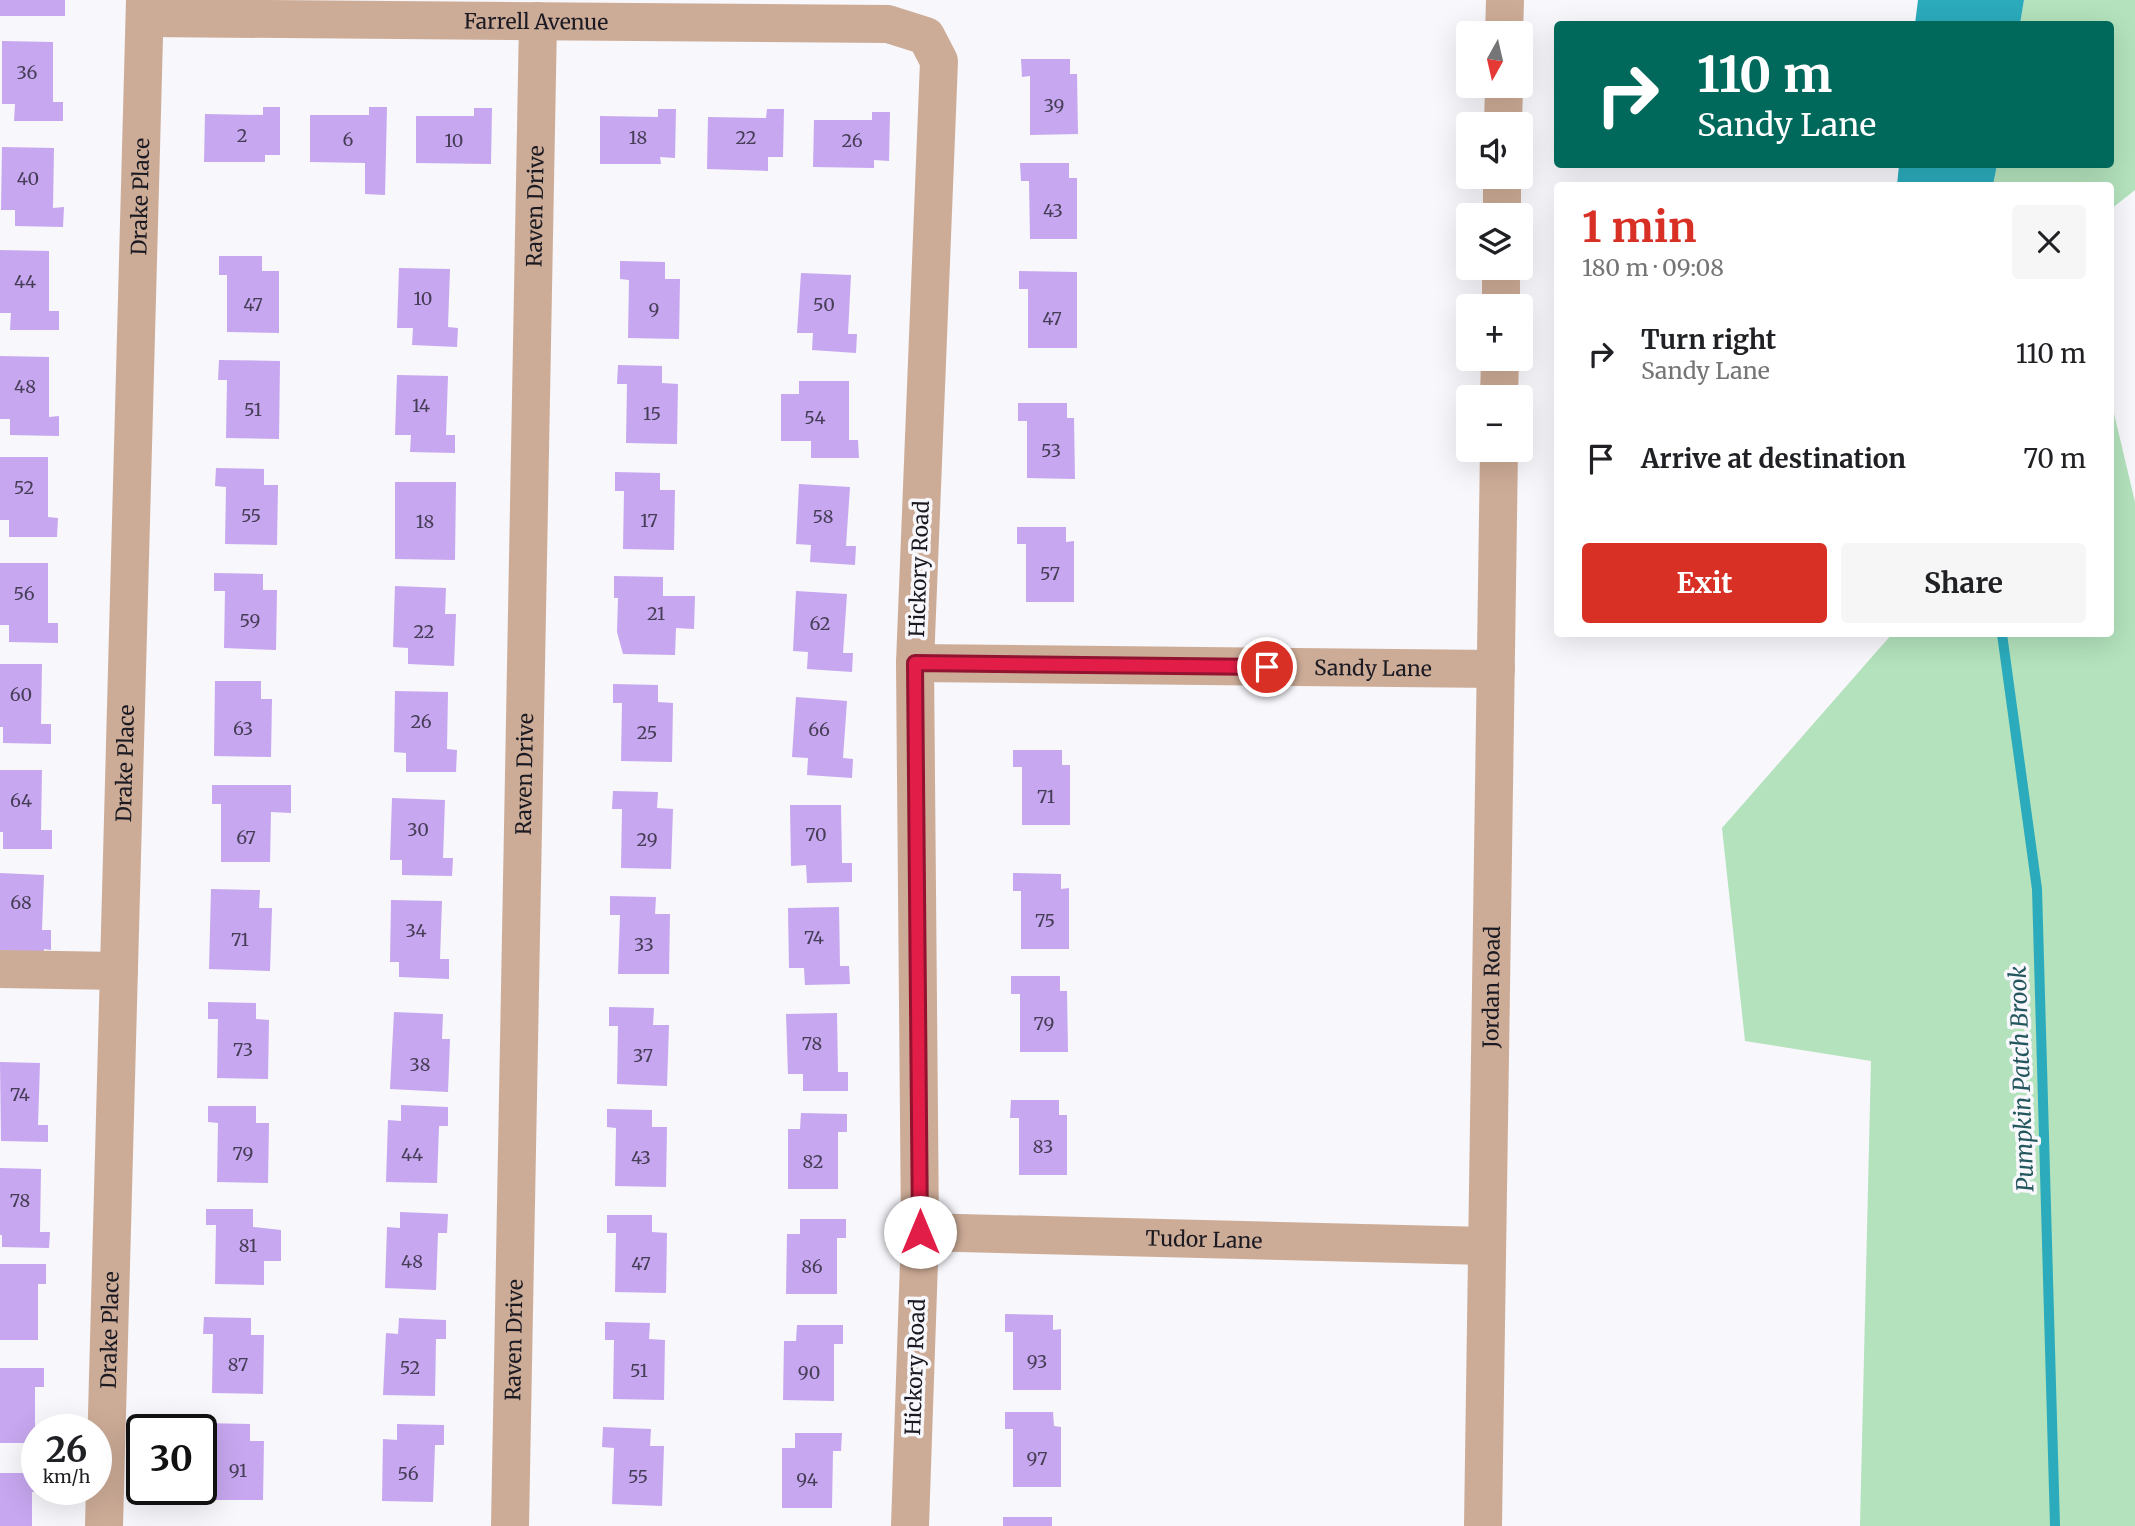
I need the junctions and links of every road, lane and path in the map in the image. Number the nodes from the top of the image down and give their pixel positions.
1 (1505, 0) edge
2 (145, 9) edge
3 (538, 20) junction
4 (1504, 21) edge
5 (926, 36) joint
6 (1499, 462) edge
7 (915, 663) junction
8 (1496, 669) junction
9 (0, 969) edge
10 (119, 971) junction
11 (920, 1232) junction
12 (1487, 1246) junction
13 (104, 1526) edge
14 (510, 1526) edge
15 (910, 1526) edge
16 (1483, 1526) edge

1 - 4 street
2 - 3 street, Farrell Avenue
2 - 10 street, Drake Place
3 - 5 street, Farrell Avenue
3 - 14 street, Raven Drive
5 - 7 street, Hickory Road
6 - 8 street, Jordan Road
7 - 8 street, Sandy Lane
7 - 11 street, Hickory Road
8 - 12 street, Jordan Road
9 - 10 street
10 - 13 street, Drake Place
11 - 12 street, Tudor Lane
11 - 15 street, Hickory Road
12 - 16 street, Jordan Road

